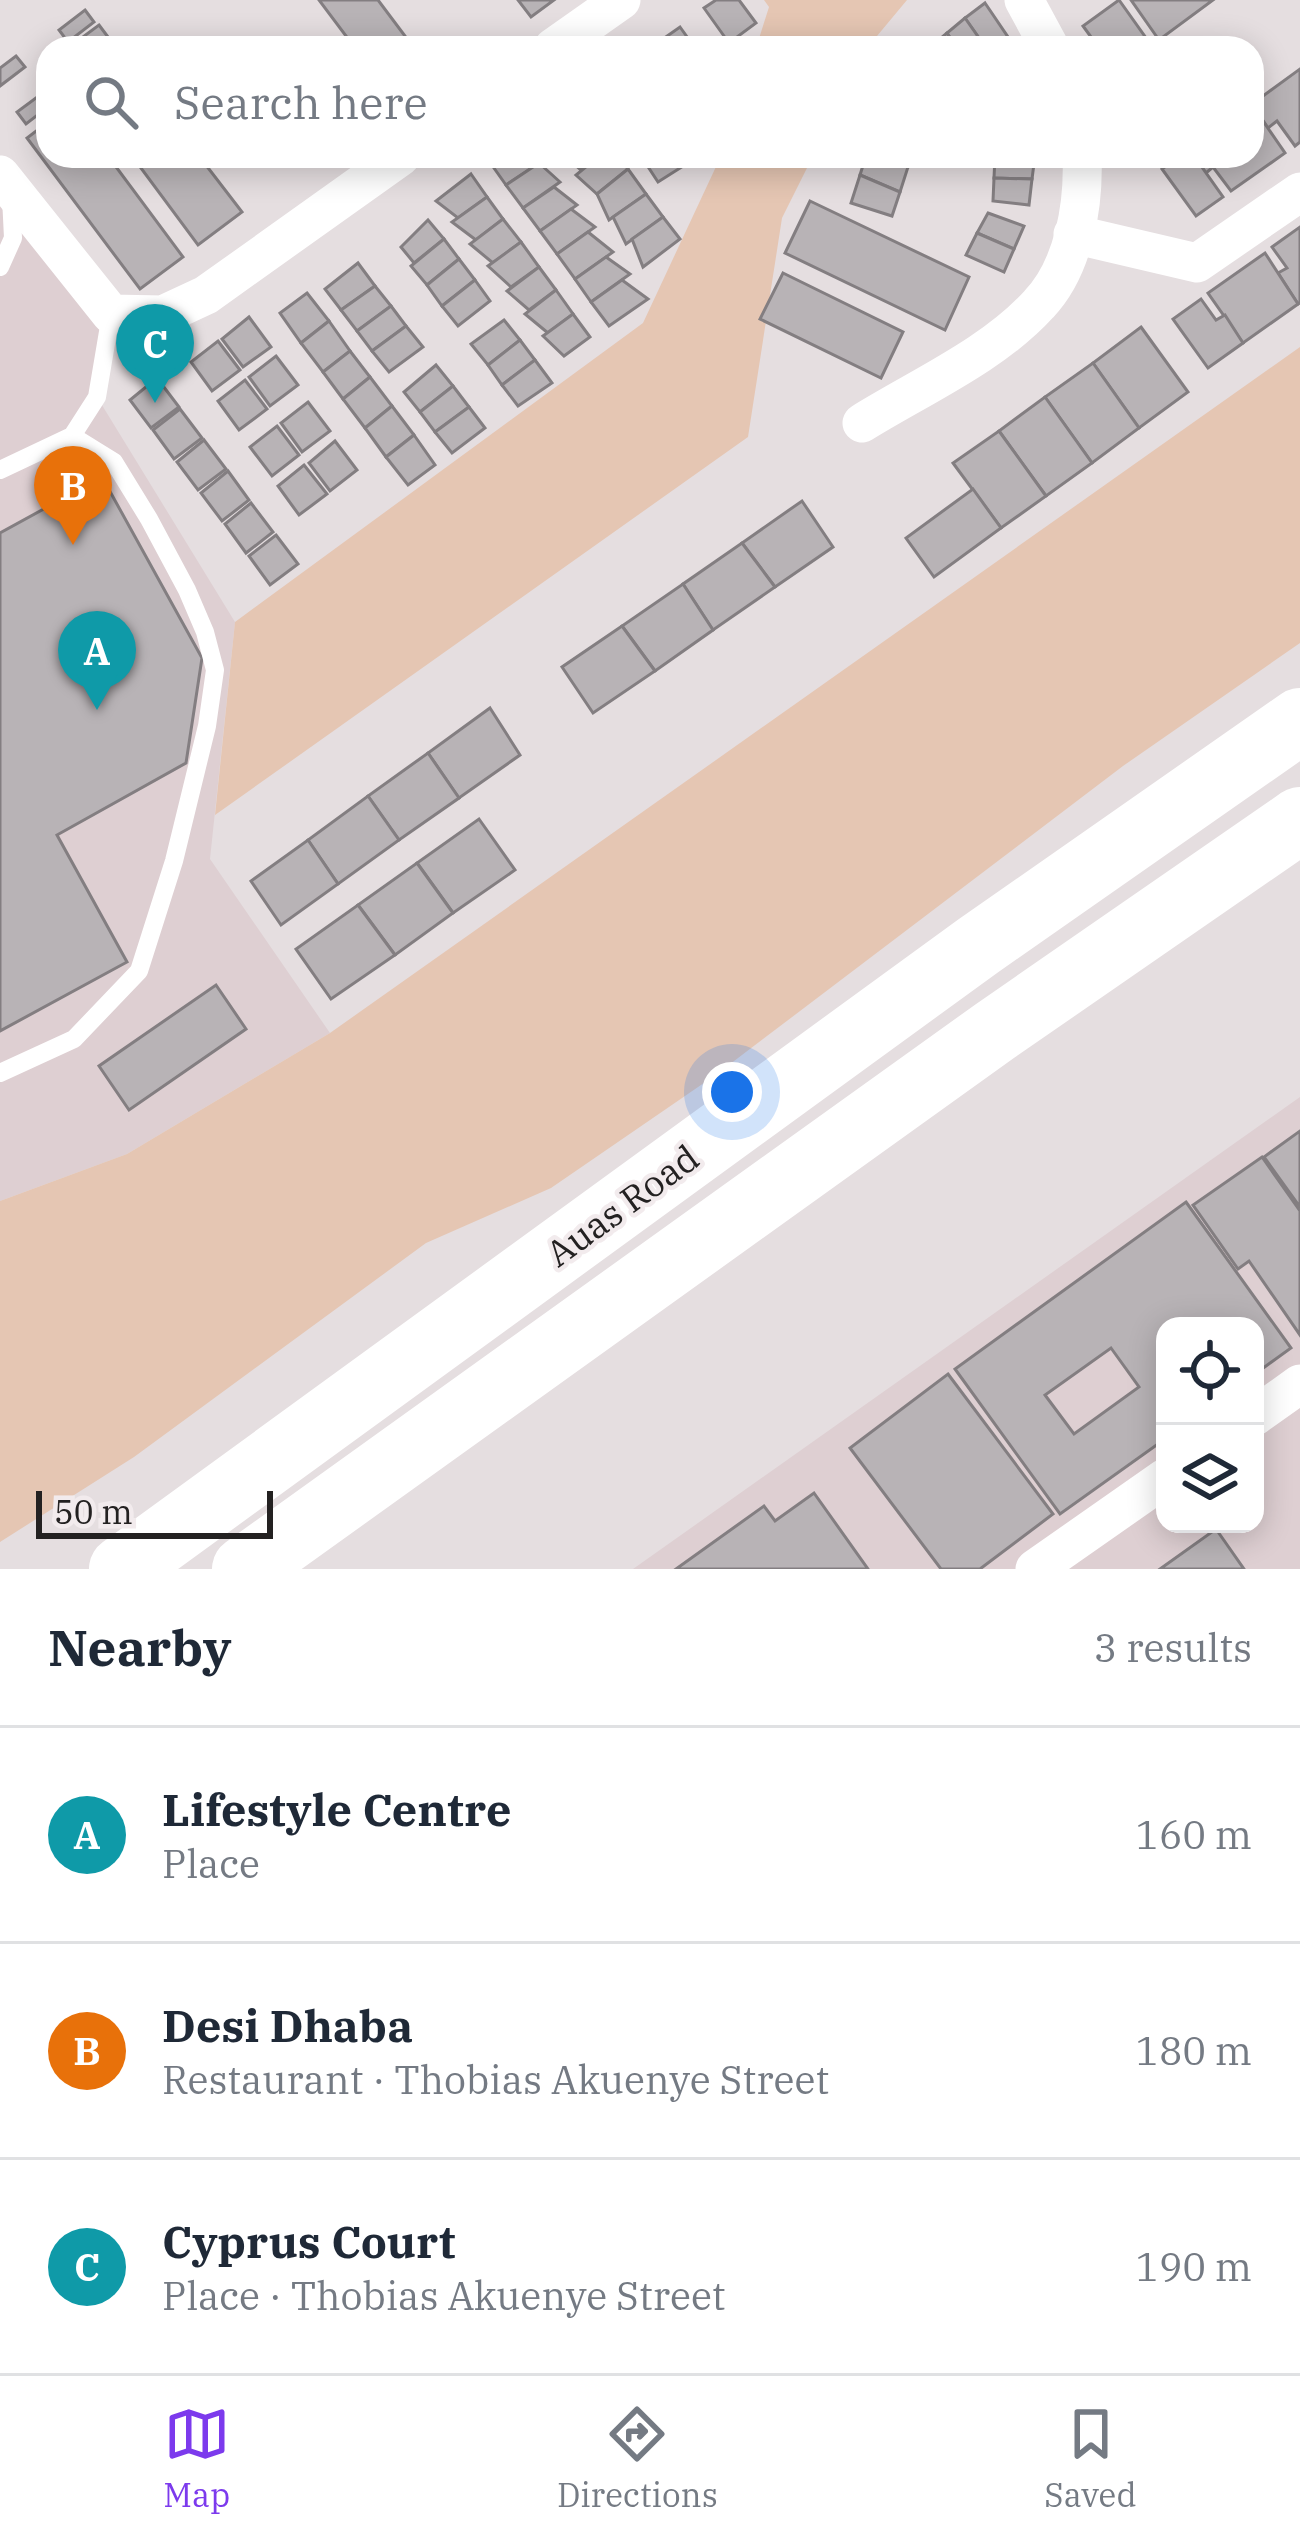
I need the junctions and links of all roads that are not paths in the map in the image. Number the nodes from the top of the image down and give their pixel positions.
1 (620, 0) edge
2 (1024, 0) edge
3 (570, 36) edge
4 (1044, 36) edge
5 (384, 168) edge
6 (1082, 168) edge
7 (6, 182) edge
8 (1300, 192) edge
9 (1073, 234) junction
10 (0, 267) edge
11 (111, 314) junction
12 (862, 423) dead end
13 (72, 436) junction
14 (0, 470) edge
15 (1300, 721) edge
16 (1300, 820) edge
17 (0, 1073) edge
18 (1300, 1384) edge
19 (1264, 1410) edge
20 (1156, 1484) edge
21 (122, 1569) edge
22 (245, 1569) edge
23 (1035, 1569) edge

1 - 3 street
2 - 4 street
5 - 11 street
6 - 9 street
7 - 10 lane
7 - 11 street
8 - 9 street
9 - 12 street
11 - 13 lane
13 - 14 lane
13 - 17 lane
15 - 21 highway, Auas Road
16 - 22 highway, Auas Road
18 - 19 street
20 - 23 street

